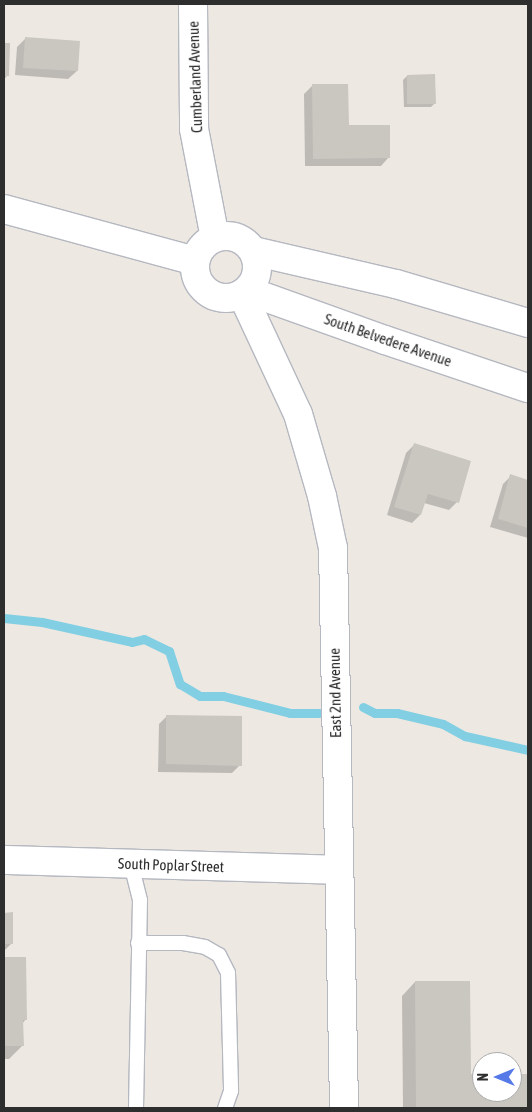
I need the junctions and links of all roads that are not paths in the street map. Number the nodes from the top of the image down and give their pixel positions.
1 (193, 4) edge
2 (4, 209) edge
3 (215, 238) junction
4 (253, 251) junction
5 (195, 261) junction
6 (245, 292) junction
7 (528, 323) edge
8 (528, 388) edge
9 (4, 860) edge
10 (131, 864) junction
11 (338, 870) junction
12 (138, 943) junction
13 (136, 1108) edge
14 (225, 1108) edge
15 (344, 1108) edge

1 - 3 street, Cumberland Avenue
2 - 5 street
3 - 4 street
3 - 5 street
4 - 6 street
4 - 7 street
5 - 6 street
6 - 8 street, South Belvedere Avenue
6 - 11 street, East 2nd Avenue
9 - 10 street, South Poplar Street
10 - 11 street, South Poplar Street
10 - 12 lane
11 - 15 street, East 2nd Avenue
12 - 13 lane
12 - 14 lane

